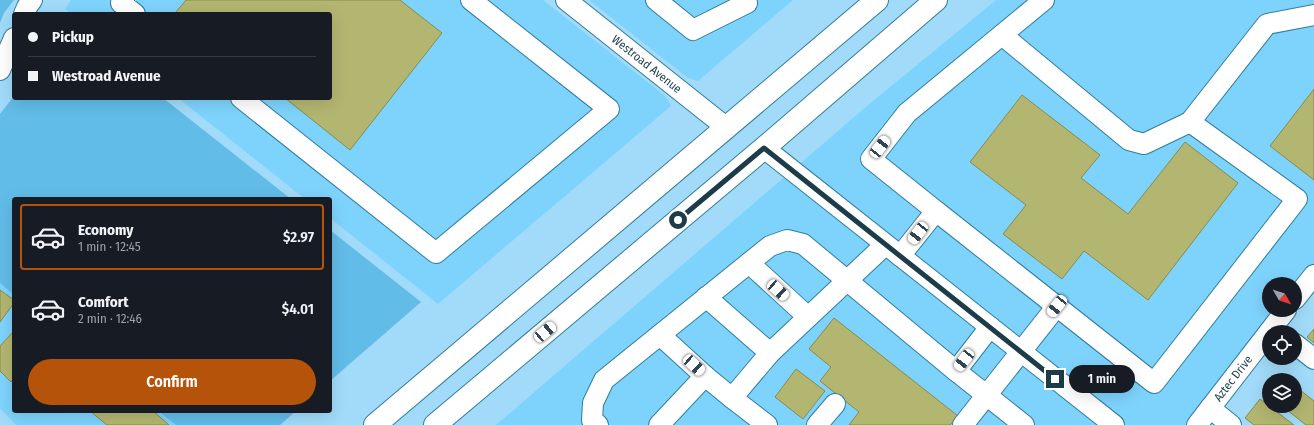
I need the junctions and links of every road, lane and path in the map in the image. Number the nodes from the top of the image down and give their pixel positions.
1 (32, 0) edge
2 (471, 0) edge
3 (566, 0) edge
4 (656, 0) edge
5 (744, 0) edge
6 (877, 0) edge
7 (936, 0) edge
8 (1044, 0) edge
9 (25, 12) edge
10 (1314, 16) edge
11 (1002, 35) junction
12 (12, 43) edge
13 (0, 70) edge
14 (244, 100) edge
15 (1190, 122) junction
16 (726, 128) junction
17 (764, 148) junction
18 (1306, 197) edge
19 (936, 210) junction
20 (893, 250) junction
21 (749, 263) junction
22 (1314, 274) edge
23 (847, 280) junction
24 (1302, 290) edge
25 (706, 297) junction
26 (1057, 306) junction
27 (808, 317) junction
28 (990, 327) junction
29 (660, 335) junction
30 (1262, 344) edge
31 (1302, 350) edge
32 (1020, 352) junction
33 (770, 353) junction
34 (1314, 359) edge
35 (956, 371) junction
36 (705, 376) junction
37 (986, 395) junction
38 (732, 398) junction
39 (835, 404) dead end
40 (1210, 408) junction
41 (375, 425) edge
42 (435, 425) edge
43 (598, 425) edge
44 (659, 425) edge
45 (767, 425) edge
46 (817, 425) edge
47 (963, 425) edge
48 (1024, 425) edge
49 (1114, 425) edge
50 (1197, 425) edge
51 (1231, 425) edge

1 - 9 street
2 - 14 street
3 - 16 street, Westroad Avenue
4 - 5 street
6 - 16 highway
7 - 17 highway
8 - 11 street
10 - 15 street
11 - 15 street
11 - 19 street
12 - 13 street
15 - 18 street
16 - 41 highway
17 - 20 street
17 - 42 highway
18 - 26 street
19 - 20 street
19 - 26 street
20 - 23 street
20 - 28 street
21 - 23 street
21 - 25 street
21 - 27 street
22 - 24 street
23 - 27 street
23 - 35 street
25 - 29 street
25 - 33 street
26 - 32 street
27 - 33 street
28 - 32 street
28 - 35 street
29 - 36 street
29 - 43 street
30 - 40 street, Aztec Drive
31 - 34 street
32 - 37 street
32 - 49 street
33 - 38 street
35 - 37 street
36 - 38 street
36 - 44 street
37 - 47 street
37 - 48 street
38 - 45 street
39 - 46 street
40 - 50 street, Aztec Drive
40 - 51 street

